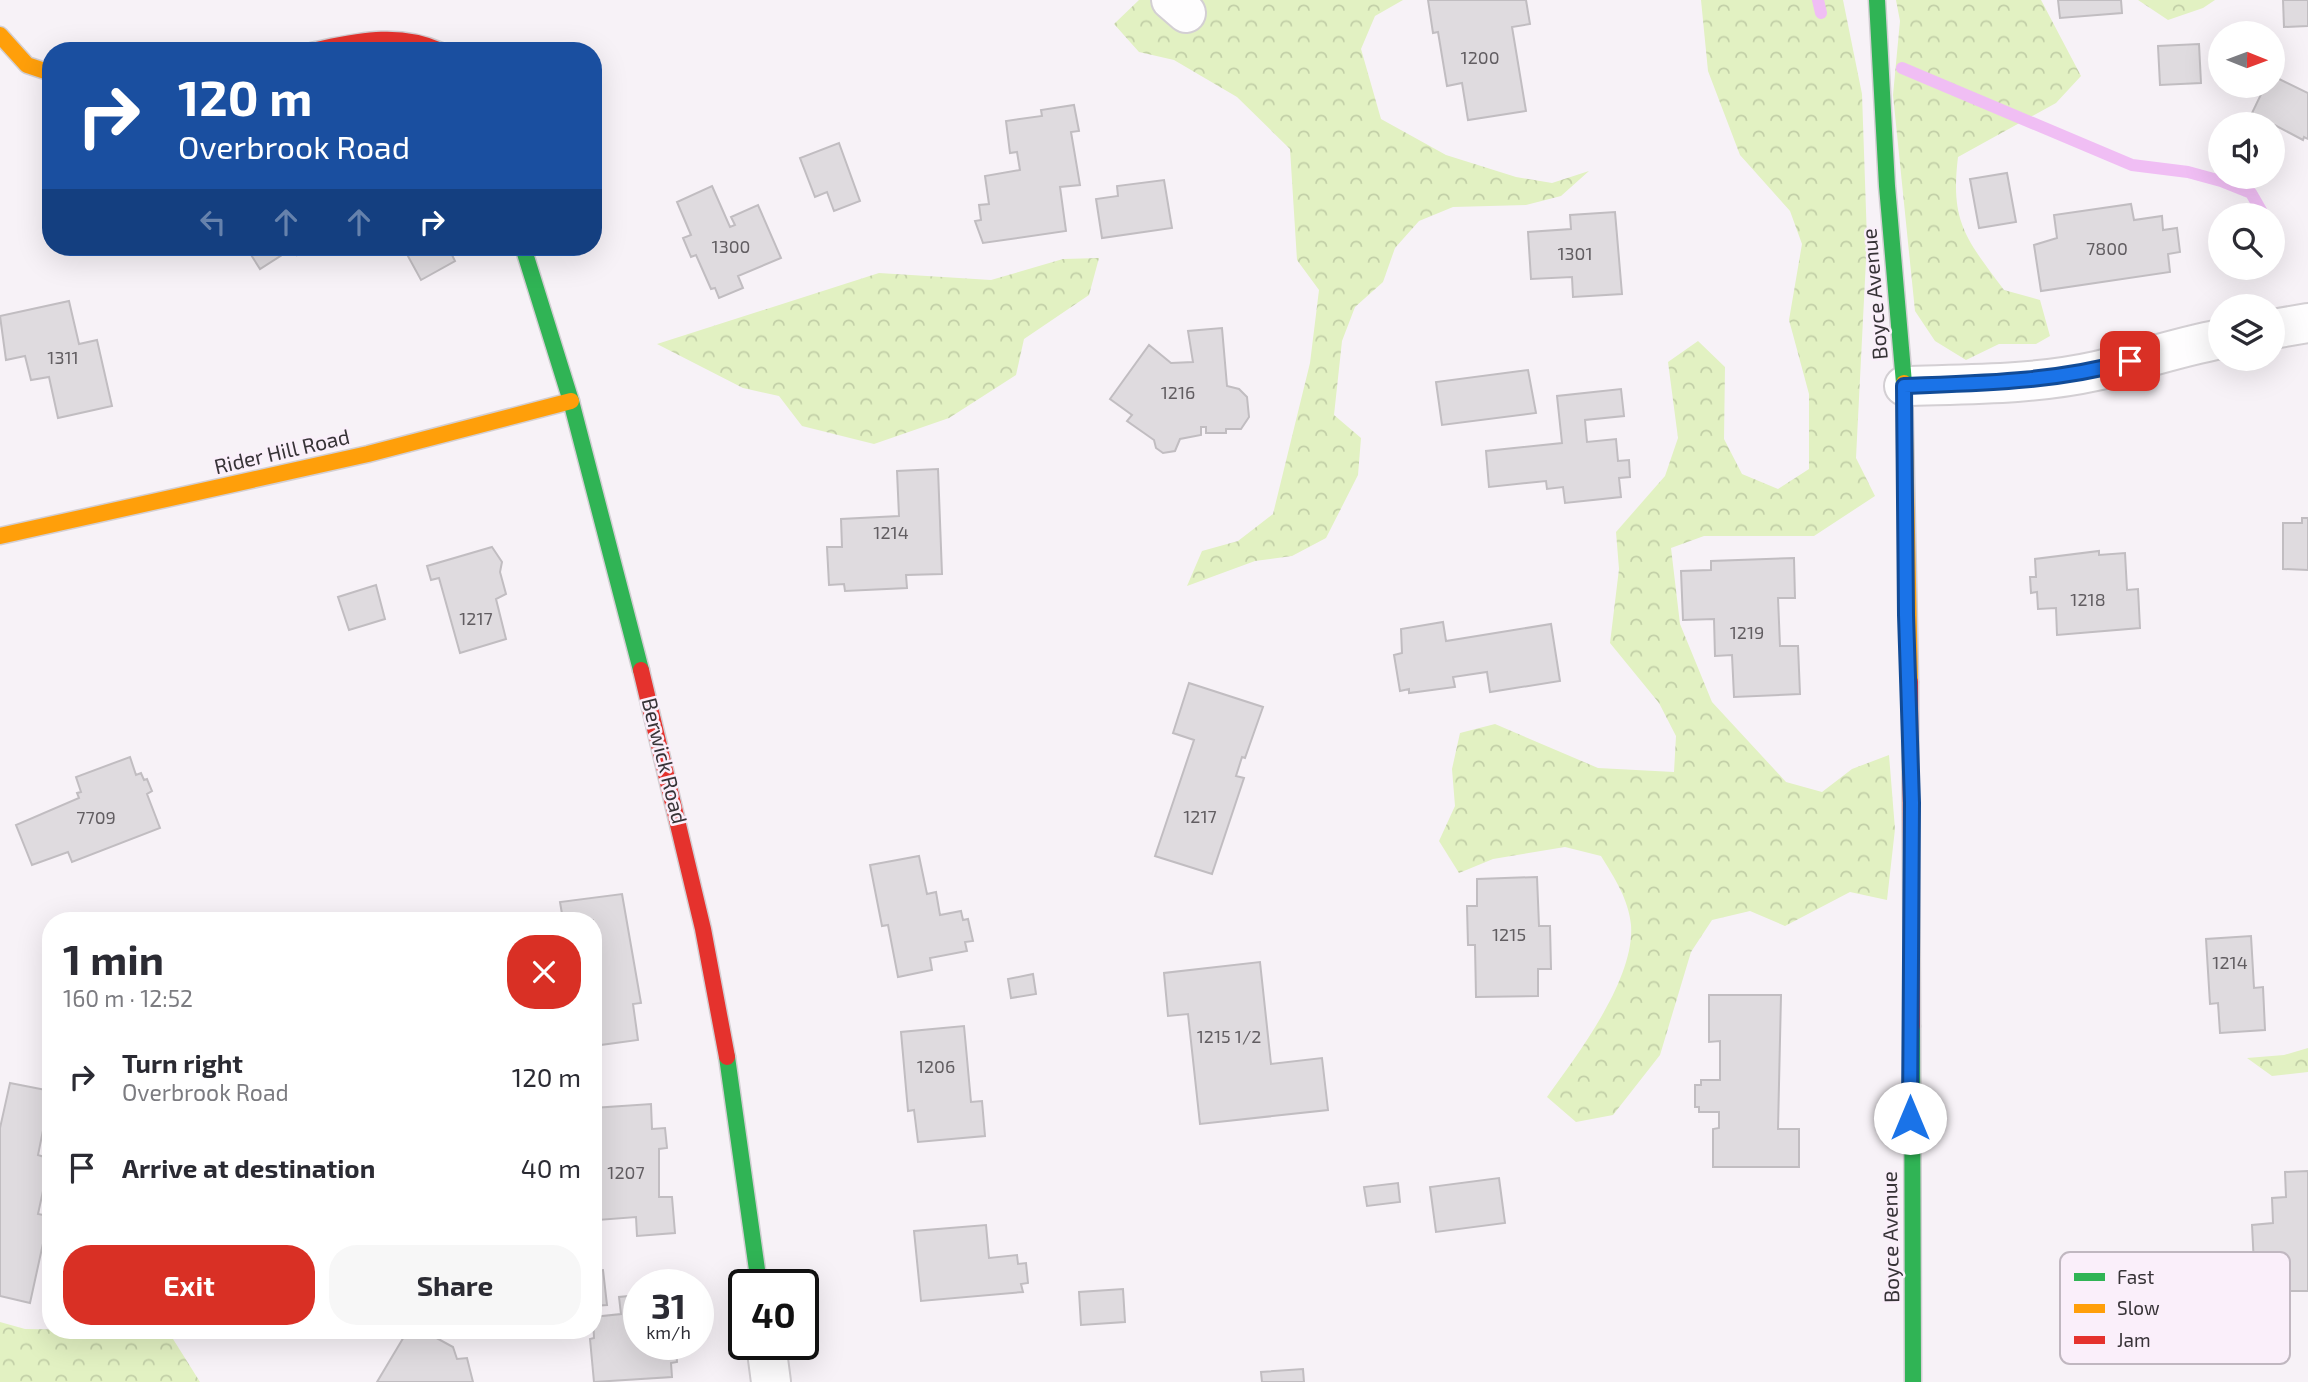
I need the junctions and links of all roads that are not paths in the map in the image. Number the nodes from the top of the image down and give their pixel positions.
1 (1877, 0) edge
2 (0, 35) edge
3 (359, 42) edge
4 (424, 42) edge
5 (42, 70) edge
6 (526, 256) edge
7 (2308, 323) edge
8 (2285, 327) edge
9 (2208, 341) edge
10 (1904, 386) junction
11 (571, 401) junction
12 (0, 536) edge
13 (757, 1269) edge
14 (768, 1360) edge
15 (771, 1382) edge
16 (1913, 1382) edge

1 - 10 street, Boyce Avenue
2 - 5 street
3 - 4 street
6 - 11 street, Berwick Road
7 - 8 street
9 - 10 street
10 - 16 street, Boyce Avenue
11 - 12 street, Rider Hill Road
11 - 13 street, Berwick Road
14 - 15 street

